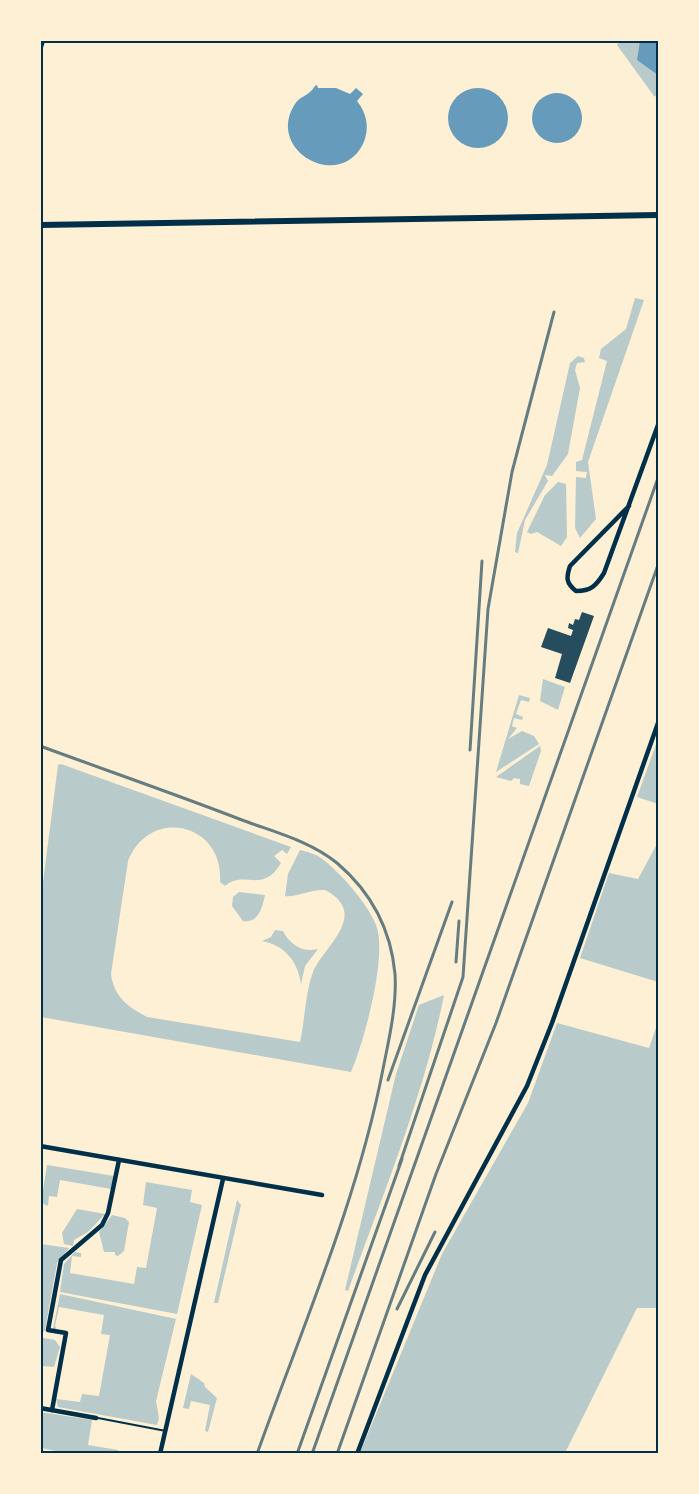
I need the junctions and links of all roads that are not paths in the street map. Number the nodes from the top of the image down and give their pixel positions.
1 (43, 40) edge
2 (40, 50) edge
3 (658, 215) edge
4 (40, 225) edge
5 (658, 425) edge
6 (628, 506) junction
7 (658, 723) edge
8 (40, 1146) edge
9 (119, 1160) junction
10 (223, 1179) junction
11 (322, 1195) dead end
12 (40, 1408) edge
13 (52, 1410) junction
14 (96, 1418) joint
15 (166, 1431) junction
16 (160, 1454) edge
17 (357, 1454) edge

1 - 2 street
3 - 4 street
5 - 6 street
6 - 6 street
7 - 17 street
8 - 9 street
9 - 10 street
9 - 13 street
10 - 11 street
10 - 15 street
12 - 13 street
13 - 14 street
14 - 15 lane
15 - 16 street

